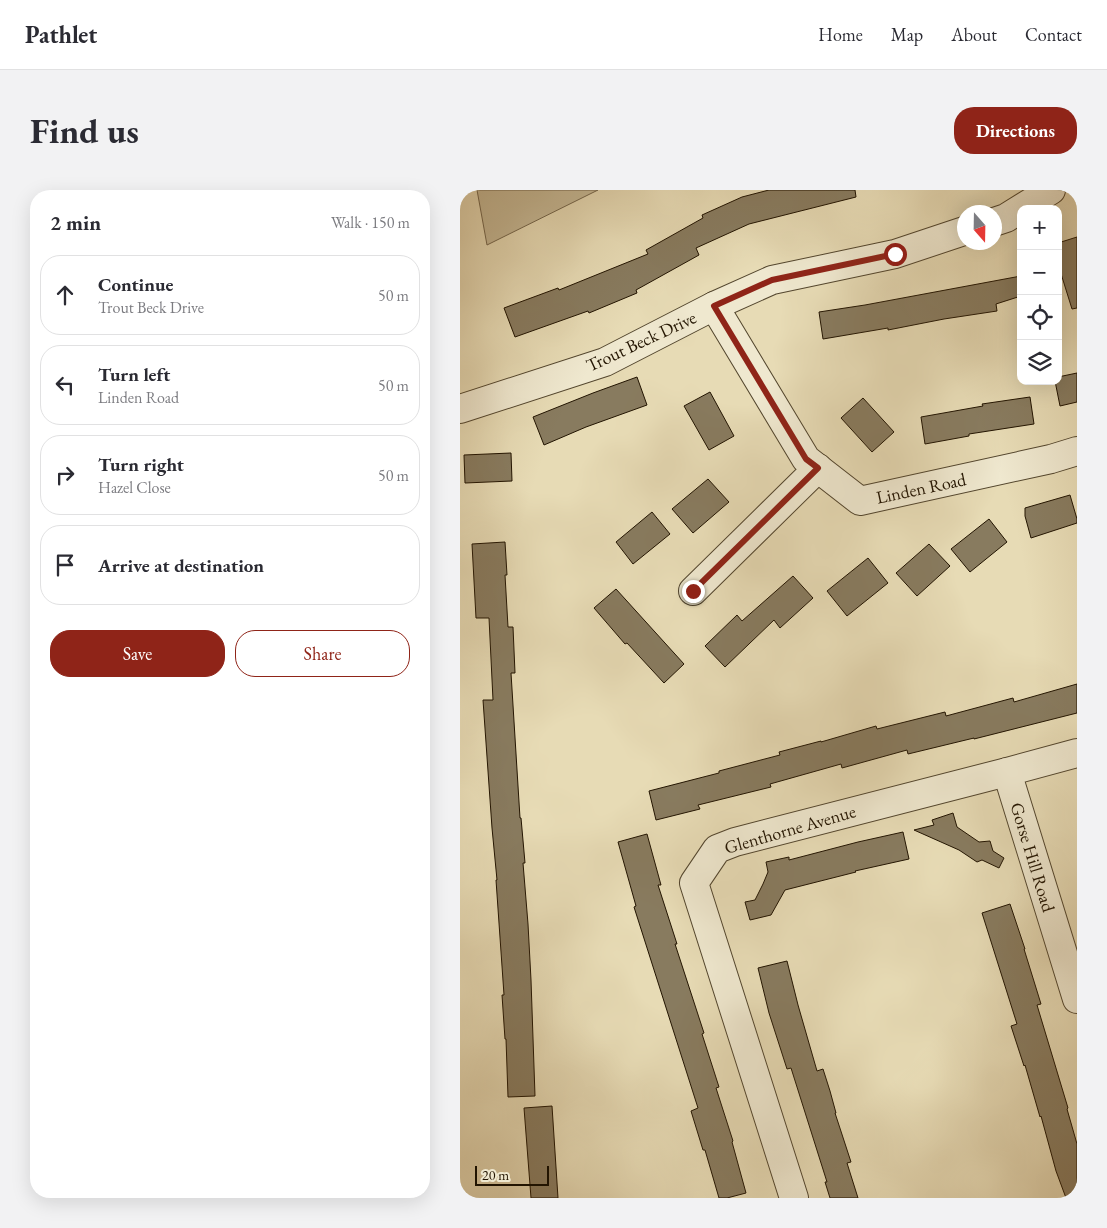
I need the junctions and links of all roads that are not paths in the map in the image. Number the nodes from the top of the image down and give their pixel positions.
1 (1051, 190) edge
2 (1002, 219) edge
3 (957, 234) edge
4 (714, 306) junction
5 (460, 410) edge
6 (1077, 451) edge
7 (818, 468) junction
8 (693, 591) dead end
9 (1077, 753) edge
10 (1008, 772) junction
11 (1077, 999) edge
12 (794, 1198) edge

1 - 2 street
3 - 4 street, Trout Beck Drive
4 - 5 street, Trout Beck Drive
4 - 7 street, Linden Road
6 - 7 street, Linden Road
7 - 8 street
9 - 10 street, Glenthorne Avenue
10 - 11 street, Gorse Hill Road
10 - 12 street, Glenthorne Avenue

